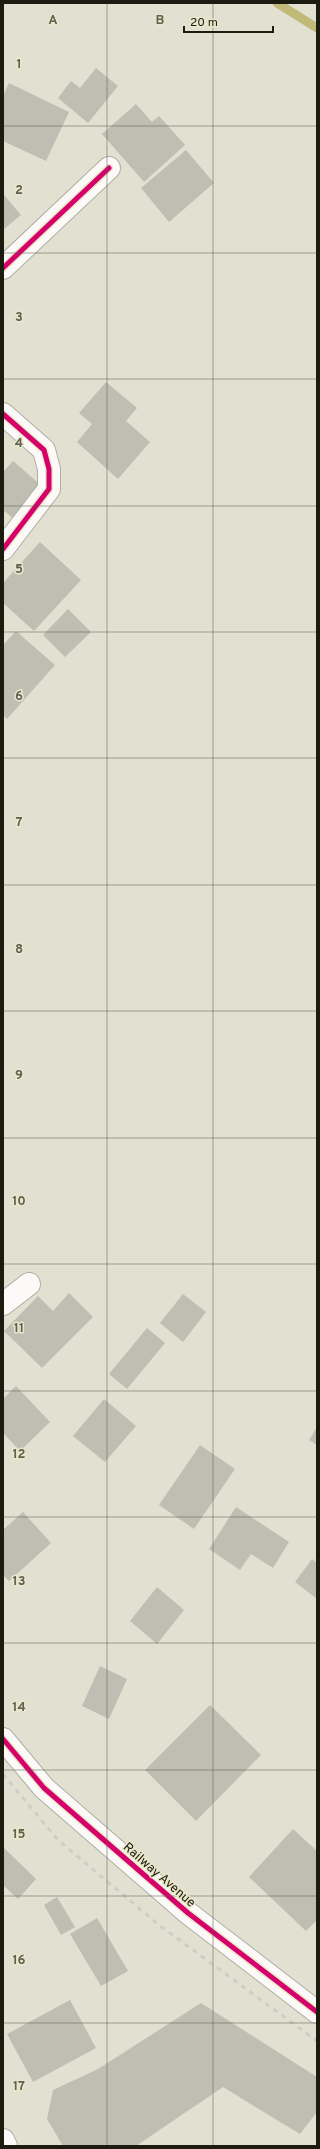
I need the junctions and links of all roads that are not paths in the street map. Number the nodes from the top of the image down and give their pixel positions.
1 (109, 168) dead end
2 (3, 268) edge
3 (3, 414) edge
4 (3, 549) edge
5 (29, 1284) dead end
6 (3, 1304) edge
7 (3, 1739) edge
8 (317, 2012) edge
9 (3, 2140) edge
10 (6, 2146) edge

1 - 2 street
3 - 4 street
5 - 6 street
7 - 8 street, Railway Avenue
9 - 10 street

